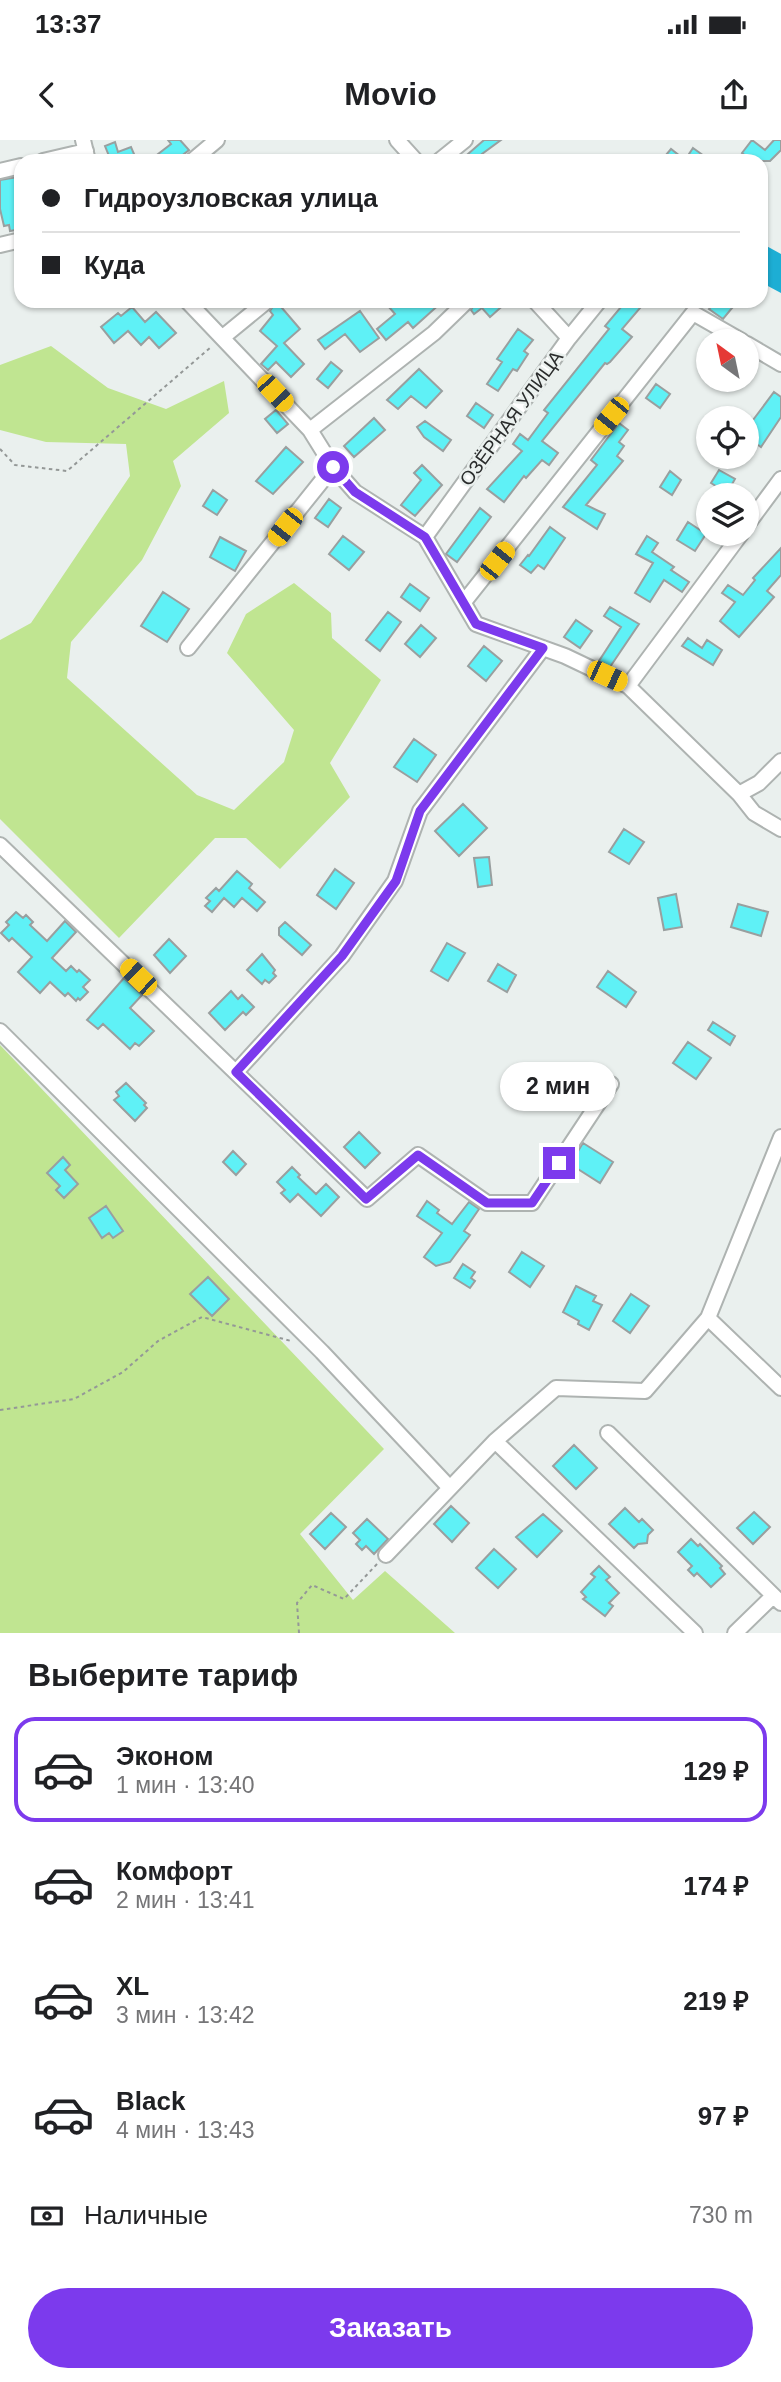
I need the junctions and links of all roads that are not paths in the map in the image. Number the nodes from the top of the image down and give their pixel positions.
1 (217, 140) edge
2 (397, 140) edge
3 (465, 140) edge
4 (200, 154) edge
5 (410, 154) edge
6 (448, 154) edge
7 (194, 308) edge
8 (258, 308) edge
9 (460, 308) edge
10 (541, 308) edge
11 (593, 308) edge
12 (721, 329) edge
13 (223, 337) junction
14 (569, 338) junction
15 (760, 352) edge
16 (781, 364) edge
17 (310, 430) junction
18 (333, 467) junction
19 (781, 479) edge
20 (759, 509) edge
21 (425, 537) junction
22 (732, 546) edge
23 (464, 602) junction
24 (188, 648) dead end
25 (543, 648) junction
26 (628, 686) junction
27 (781, 761) edge
28 (739, 794) junction
29 (781, 829) edge
30 (0, 845) edge
31 (0, 1031) edge
32 (236, 1072) junction
33 (611, 1084) dead end
34 (781, 1137) edge
35 (708, 1318) junction
36 (781, 1388) edge
37 (608, 1433) dead end
38 (495, 1441) junction
39 (449, 1487) junction
40 (386, 1555) road end
41 (777, 1599) edge
42 (695, 1633) edge
43 (735, 1633) edge

1 - 4 street
2 - 5 street
3 - 6 street
7 - 13 street
8 - 13 street
9 - 17 street
10 - 14 street
11 - 14 street, ОЗЁРНАЯ УЛИЦА
12 - 23 street
13 - 17 street
14 - 21 street, ОЗЁРНАЯ УЛИЦА
15 - 16 street
17 - 18 street
18 - 21 street
18 - 24 street
19 - 20 street
21 - 23 street
22 - 26 street
23 - 25 street
25 - 26 street
25 - 32 street
26 - 28 street
27 - 28 street
28 - 29 street
30 - 32 street
31 - 39 street
32 - 33 street
34 - 35 street
35 - 36 street
35 - 38 street
37 - 41 street
38 - 39 street
38 - 42 street
39 - 40 street
41 - 43 street

